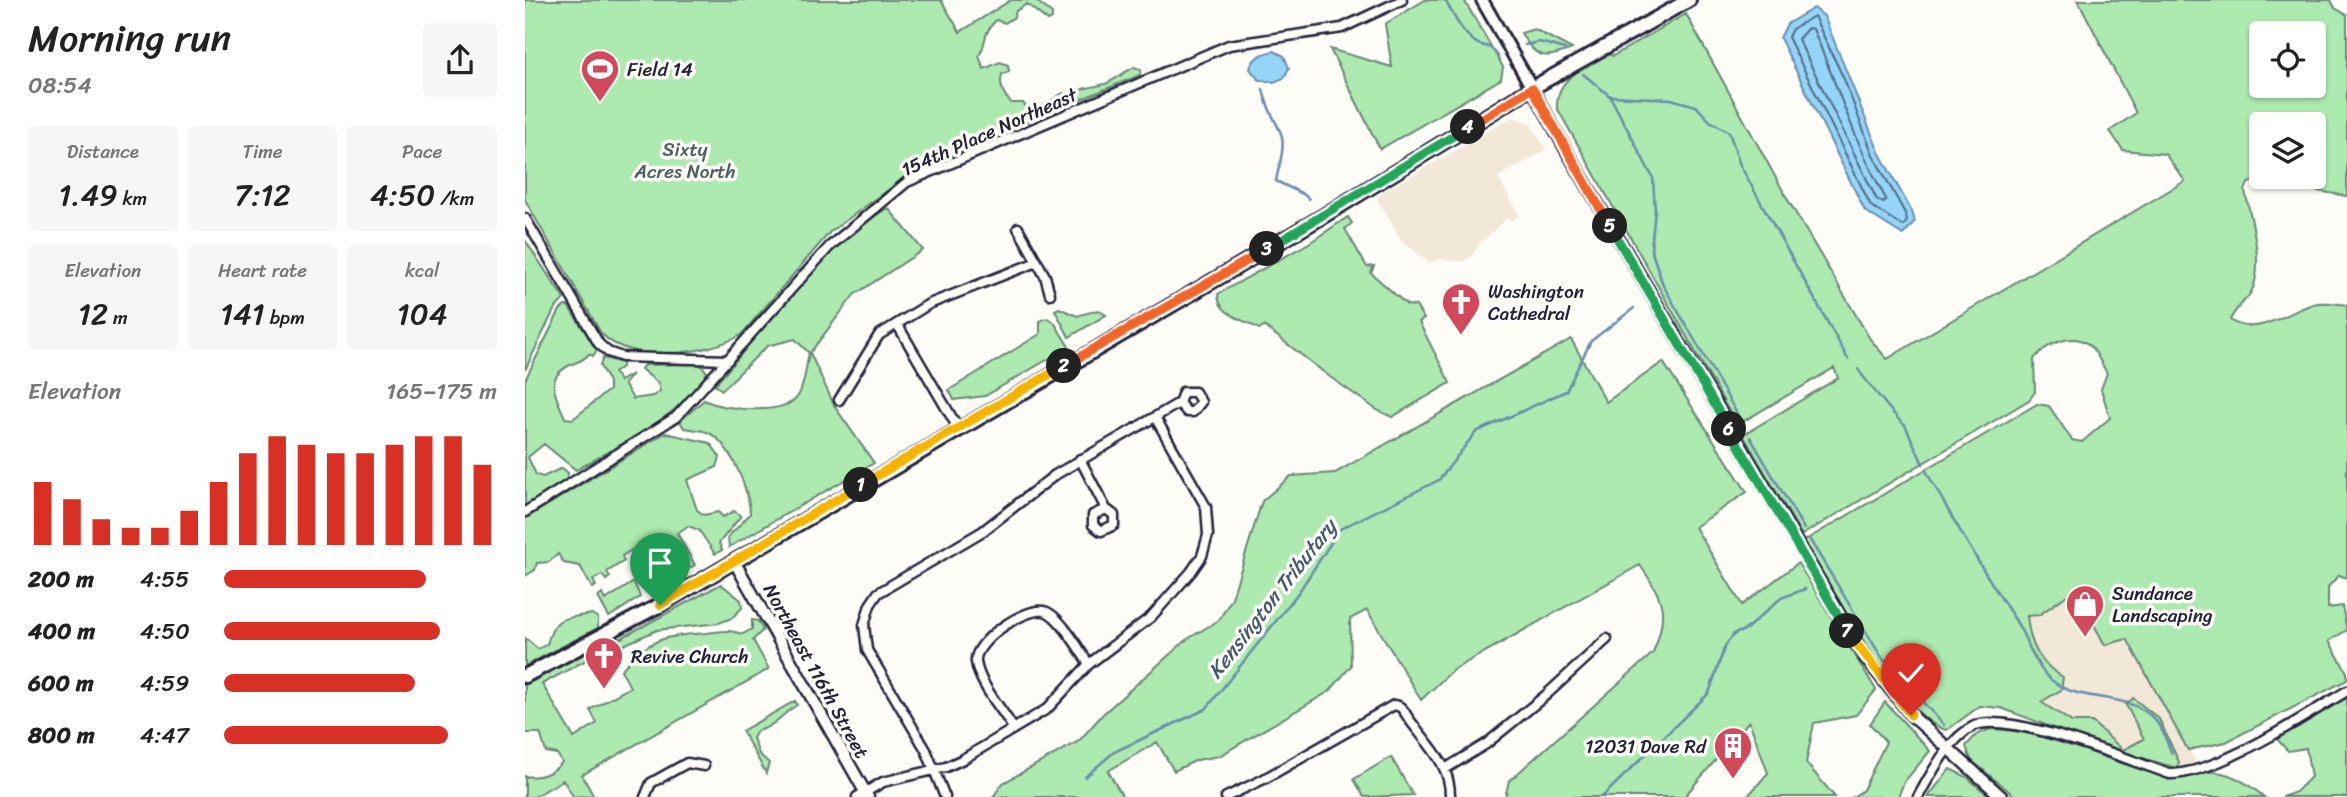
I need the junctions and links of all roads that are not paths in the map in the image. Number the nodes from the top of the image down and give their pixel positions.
1 (1402, 0) edge
2 (1482, 0) edge
3 (1689, 0) edge
4 (1532, 88) junction
5 (525, 218) edge
6 (1018, 229) dead end
7 (1037, 262) junction
8 (1050, 294) dead end
9 (897, 324) junction
10 (728, 360) junction
11 (839, 400) dead end
12 (1179, 403) dead end
13 (1155, 417) junction
14 (958, 428) junction
15 (1080, 459) junction
16 (1106, 509) dead end
17 (525, 512) edge
18 (734, 561) junction
19 (1607, 639) dead end
20 (1089, 664) junction
21 (525, 676) edge
22 (2347, 691) edge
23 (1013, 728) junction
24 (1948, 750) junction
25 (704, 766) dead end
26 (1445, 769) junction
27 (935, 770) junction
28 (645, 795) edge
29 (863, 795) edge
30 (945, 797) edge
31 (1226, 797) edge
32 (1450, 797) edge
33 (1917, 797) edge
34 (2003, 797) edge

1 - 10 street, 154th Place Northeast
2 - 4 main road
3 - 4 main road
4 - 14 main road
4 - 24 street
5 - 10 street
6 - 7 street
7 - 8 street
7 - 9 street
9 - 11 street
9 - 14 street
10 - 17 street, 154th Place Northeast
12 - 13 street
13 - 15 street
13 - 20 street
14 - 18 main road
15 - 16 street
15 - 27 street
18 - 21 main road
18 - 29 street, Northeast 116th Street
19 - 26 street
20 - 23 street
20 - 23 street
22 - 24 street
23 - 27 street
24 - 33 street
24 - 34 street
25 - 28 street
26 - 31 street
26 - 32 street
27 - 29 street
27 - 30 street

